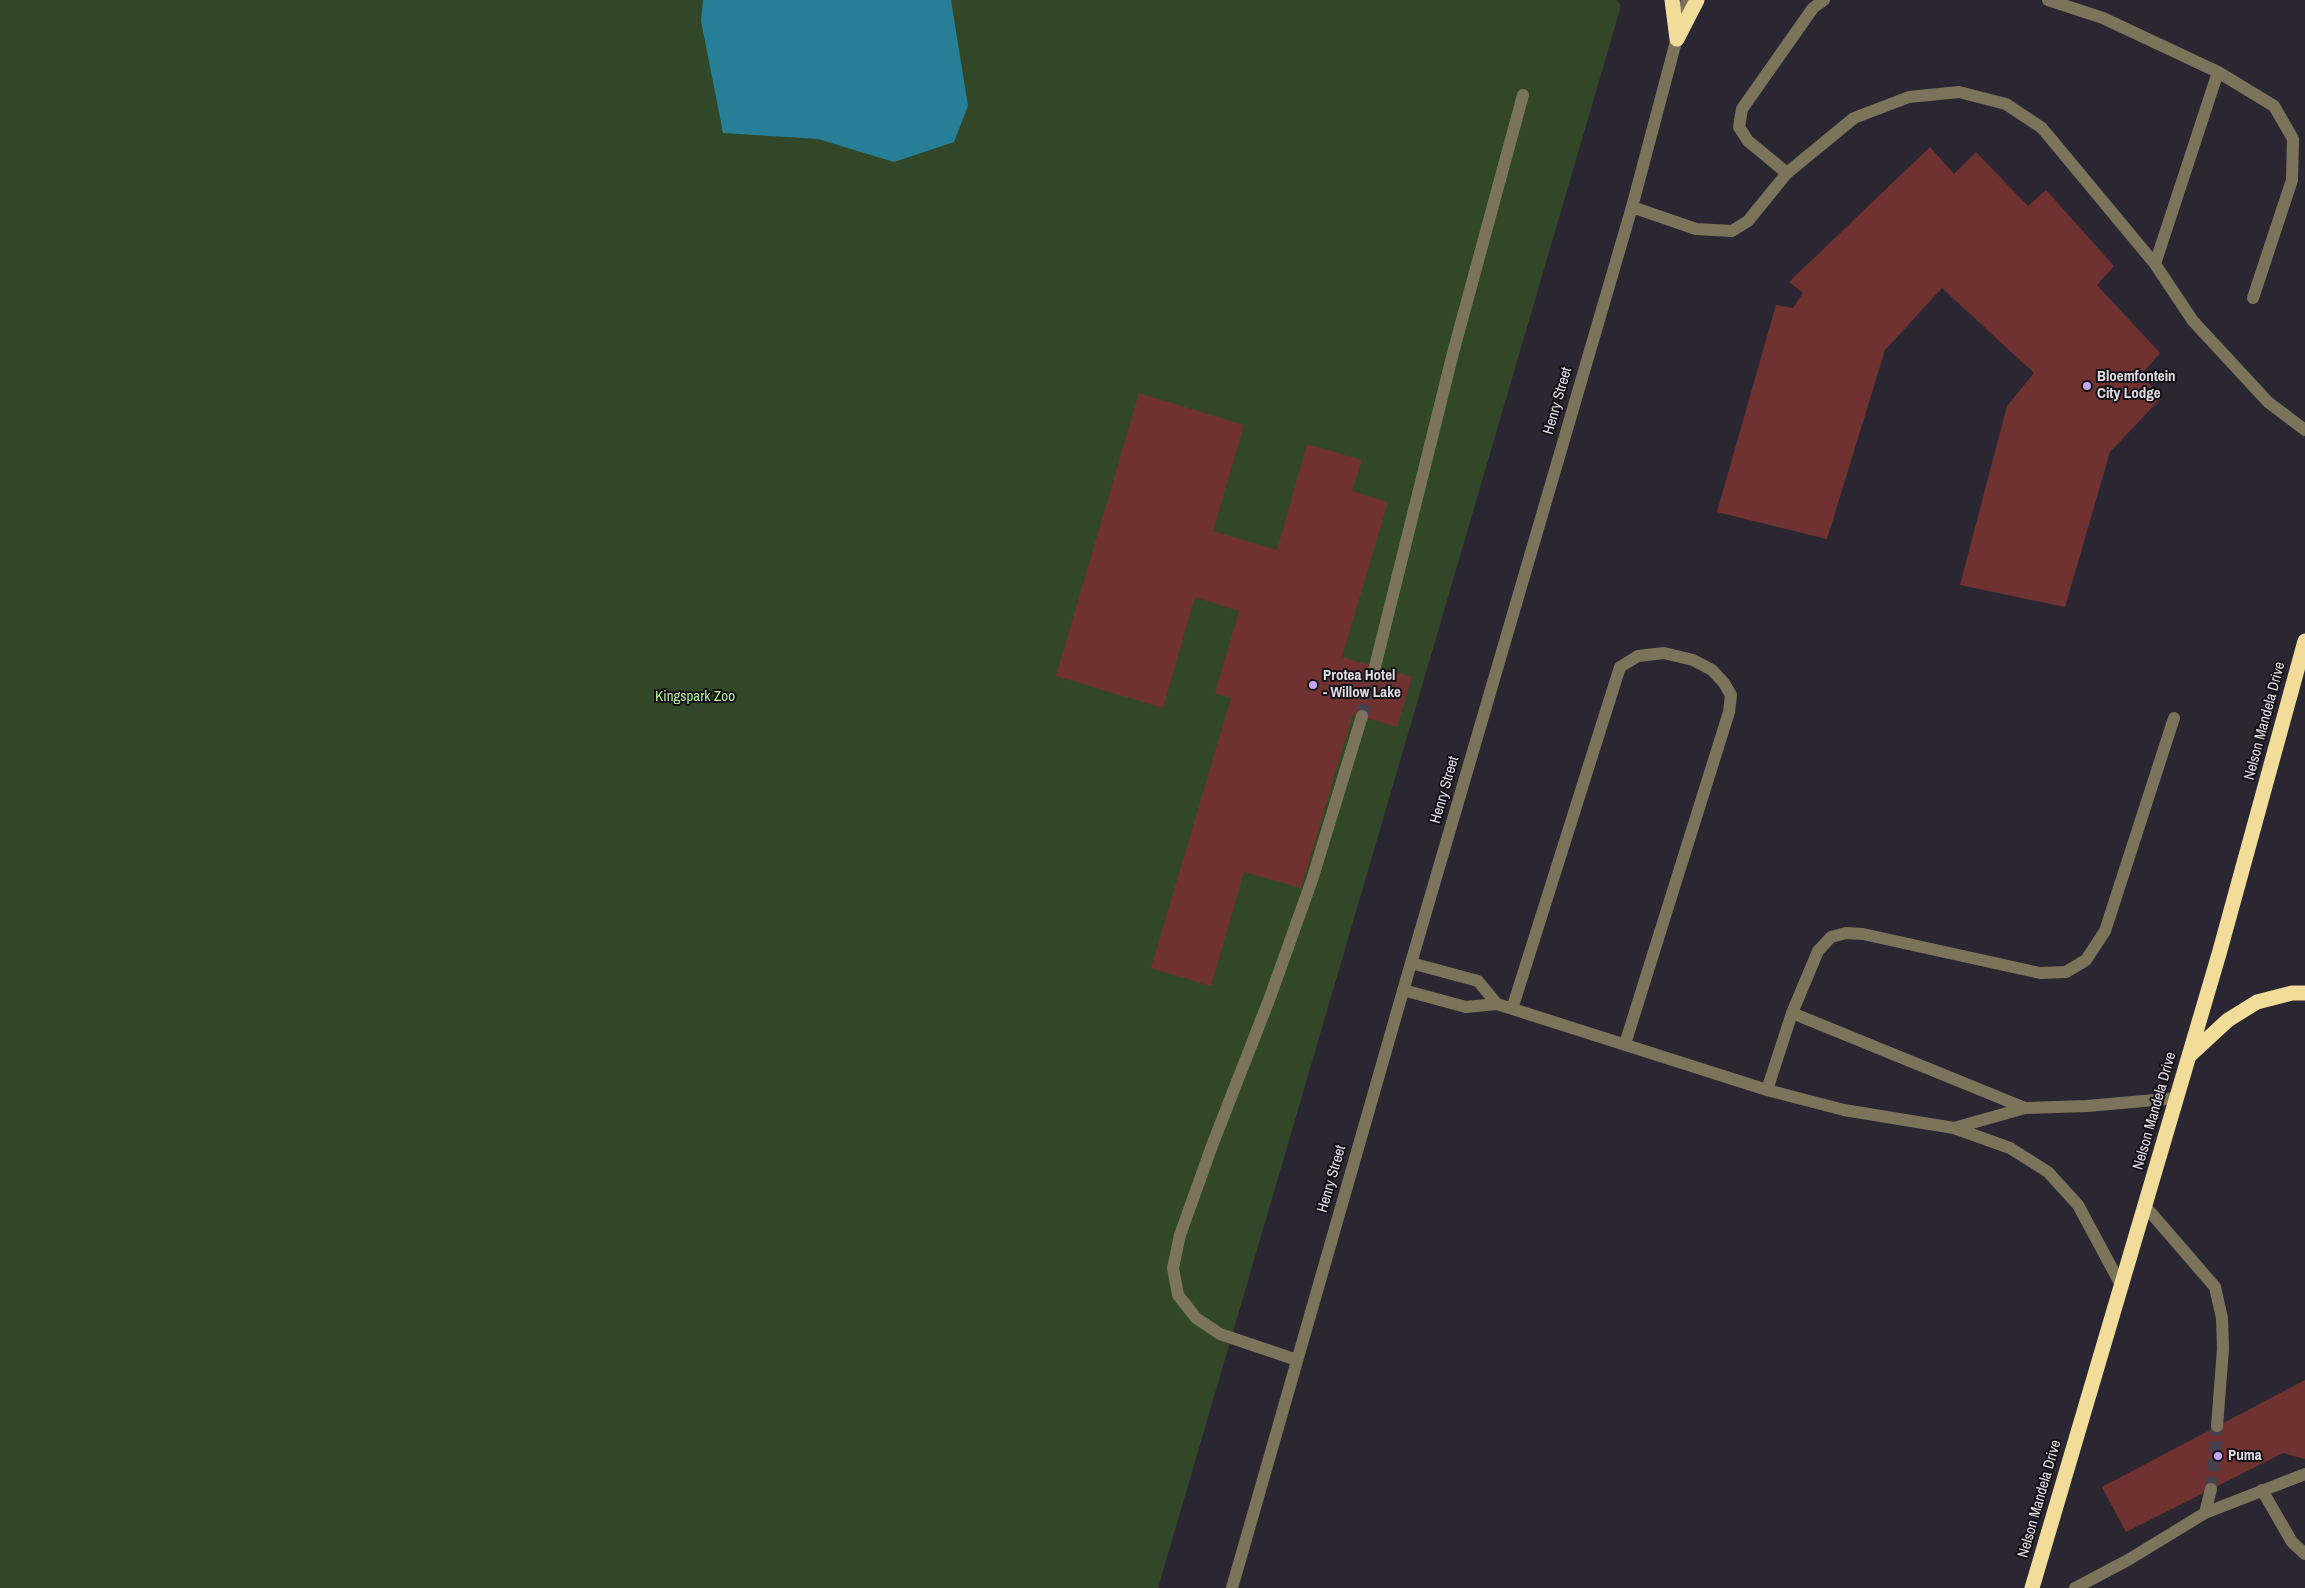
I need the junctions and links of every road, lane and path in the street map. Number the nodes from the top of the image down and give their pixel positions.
1 (1672, 0) edge
2 (1688, 0) edge
3 (1697, 0) edge
4 (1824, 0) edge
5 (2048, 0) edge
6 (1677, 39) junction
7 (2218, 72) junction
8 (1522, 95) dead end
9 (1786, 173) junction
10 (1632, 207) junction
11 (2155, 264) junction
12 (2253, 298) dead end
13 (2305, 430) edge
14 (2305, 641) edge
15 (1375, 667) tunnel mouth
16 (1362, 716) tunnel mouth
17 (2174, 718) dead end
18 (1411, 963) junction
19 (1403, 990) junction
20 (2305, 993) edge
21 (1496, 1004) junction
22 (1512, 1009) junction
23 (1792, 1013) junction
24 (1625, 1044) junction
25 (2189, 1056) junction
26 (1767, 1090) junction
27 (2177, 1098) junction
28 (2025, 1108) junction
29 (1954, 1128) junction
30 (2145, 1206) junction
31 (2121, 1285) junction
32 (1297, 1360) junction
33 (2217, 1426) tunnel mouth
34 (2305, 1474) edge
35 (2211, 1489) tunnel mouth
36 (2262, 1490) junction
37 (2205, 1513) junction
38 (2305, 1554) edge
39 (1232, 1588) edge
40 (2032, 1588) edge
41 (2075, 1588) edge

1 - 6 highway
2 - 6 street, Henry Street
3 - 6 highway
4 - 9 street
5 - 7 street
6 - 10 street, Henry Street
7 - 11 street
7 - 12 street
8 - 15 street
9 - 10 street
9 - 11 street
10 - 18 street, Henry Street
11 - 13 street
14 - 25 highway, Nelson Mandela Drive
16 - 32 street
17 - 23 street
18 - 19 street, Henry Street
18 - 21 street
19 - 21 street
19 - 32 street, Henry Street
20 - 25 highway
21 - 22 street
22 - 24 street
22 - 24 street
23 - 26 street
23 - 28 street
24 - 26 street
25 - 27 highway, Nelson Mandela Drive
26 - 29 street
27 - 28 street
27 - 30 highway, Nelson Mandela Drive
28 - 29 street
29 - 31 street
30 - 31 highway, Nelson Mandela Drive
30 - 33 street
31 - 40 highway, Nelson Mandela Drive
32 - 39 street, Henry Street
34 - 36 street
35 - 37 street
36 - 37 street
36 - 38 street
37 - 41 street

